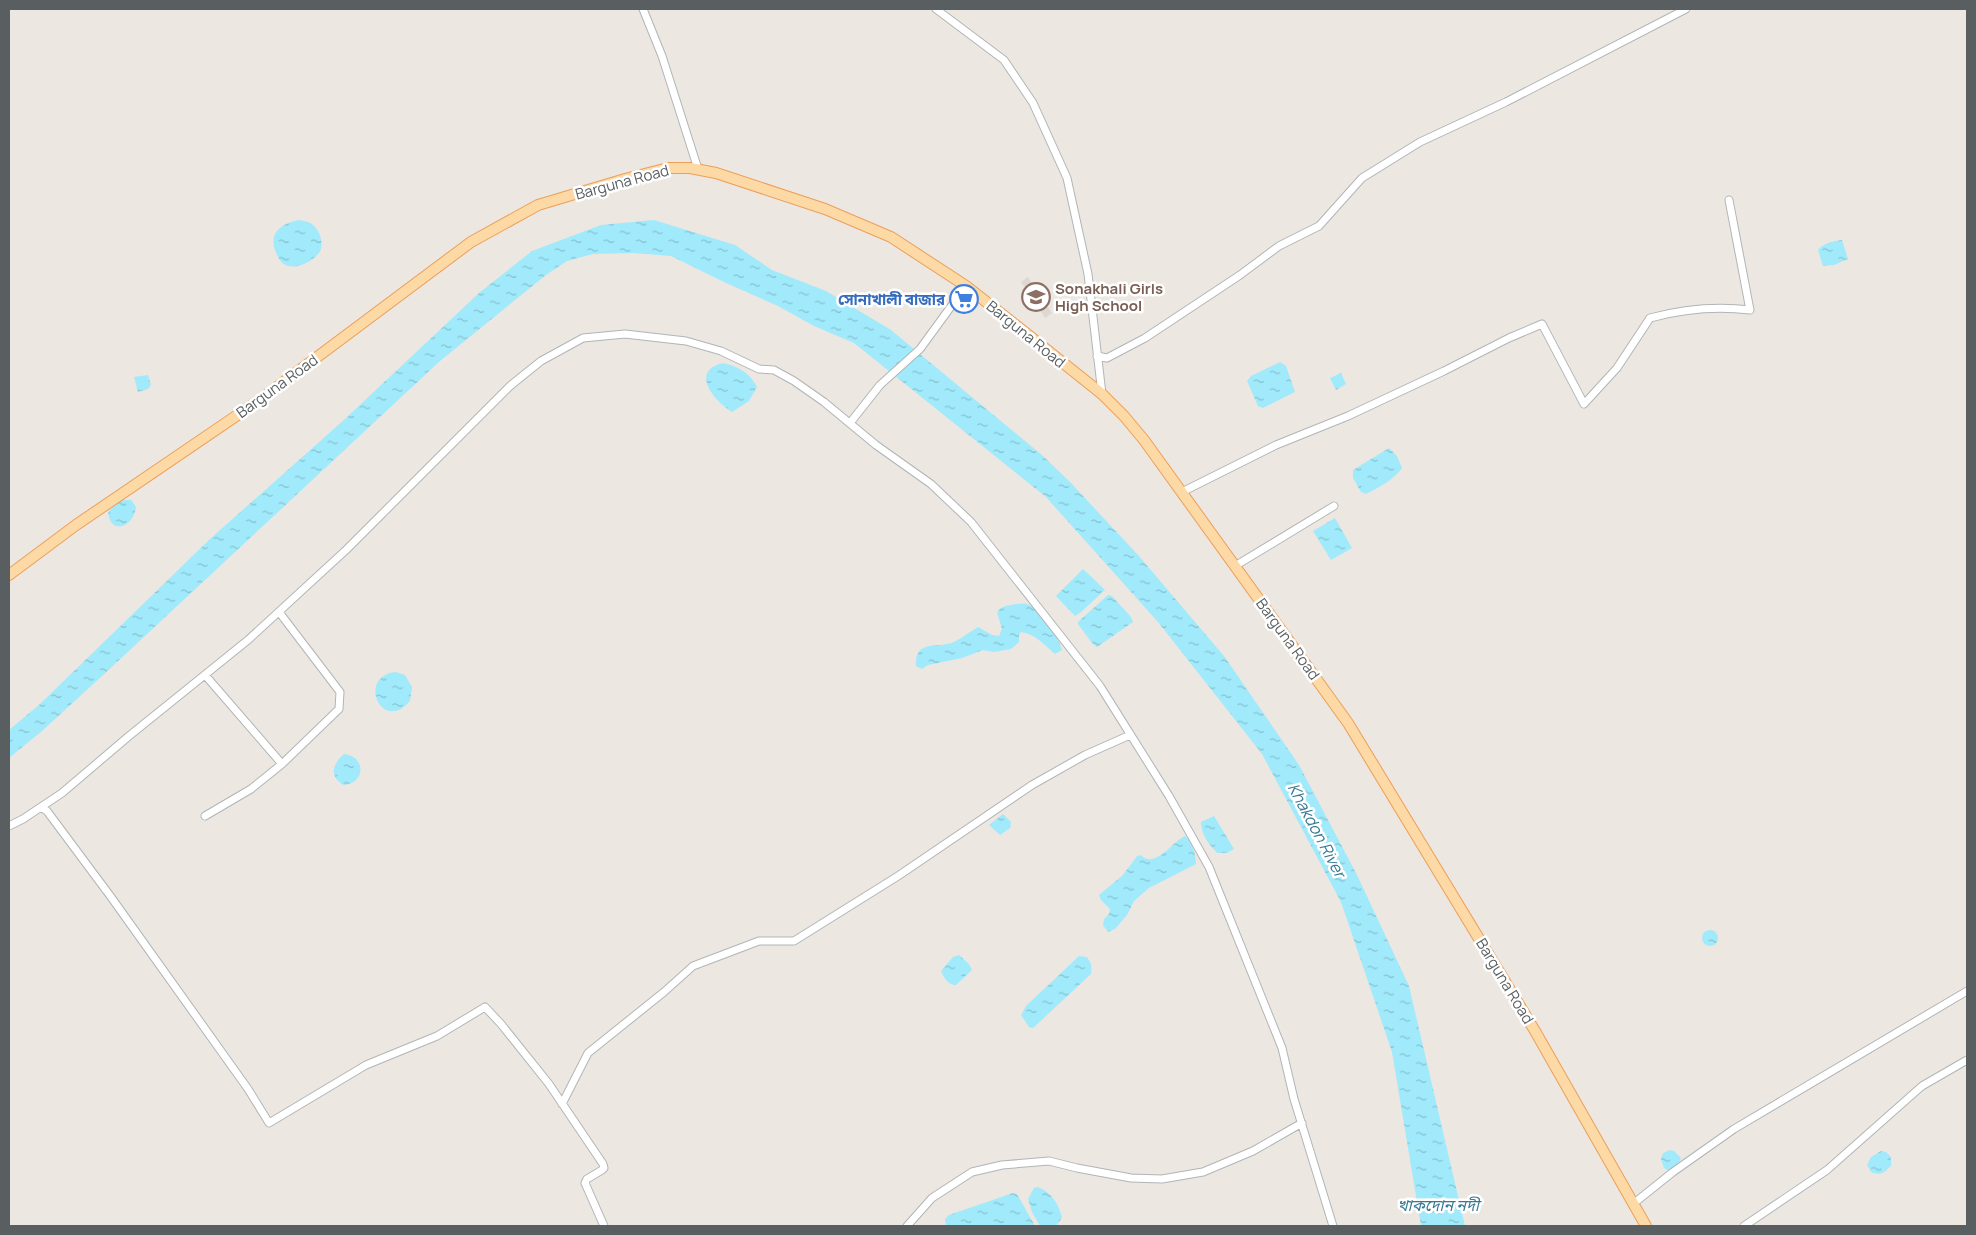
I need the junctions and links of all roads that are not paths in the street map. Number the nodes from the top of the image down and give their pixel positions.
1 (643, 9) edge
2 (936, 9) edge
3 (1686, 9) edge
4 (698, 169) junction
5 (1729, 200) dead end
6 (966, 286) junction
7 (1097, 356) junction
8 (1102, 394) junction
9 (850, 423) junction
10 (1182, 492) junction
11 (1334, 506) dead end
12 (1235, 566) junction
13 (9, 575) edge
14 (279, 612) junction
15 (205, 675) junction
16 (1130, 735) junction
17 (282, 764) junction
18 (41, 807) junction
19 (204, 816) dead end
20 (9, 826) edge
21 (1967, 990) edge
22 (1967, 1060) edge
23 (562, 1104) junction
24 (1302, 1123) junction
25 (1633, 1204) junction
26 (604, 1226) edge
27 (907, 1226) edge
28 (1333, 1226) edge
29 (1646, 1226) edge
30 (1744, 1226) edge

1 - 4 street
2 - 7 street
3 - 7 street
4 - 6 main road, Barguna Road
4 - 13 main road, Barguna Road
5 - 10 street
6 - 8 main road, Barguna Road
6 - 9 street
7 - 8 street
8 - 10 main road, Barguna Road
9 - 14 street
9 - 16 street
10 - 12 main road, Barguna Road
11 - 12 street
12 - 25 main road, Barguna Road
14 - 15 street
14 - 17 street
15 - 17 street
15 - 18 street
16 - 23 street
16 - 24 street
17 - 19 street
18 - 20 street
18 - 23 street
21 - 25 street
22 - 30 street
23 - 26 street
24 - 27 street
24 - 28 street
25 - 29 main road, Barguna Road

